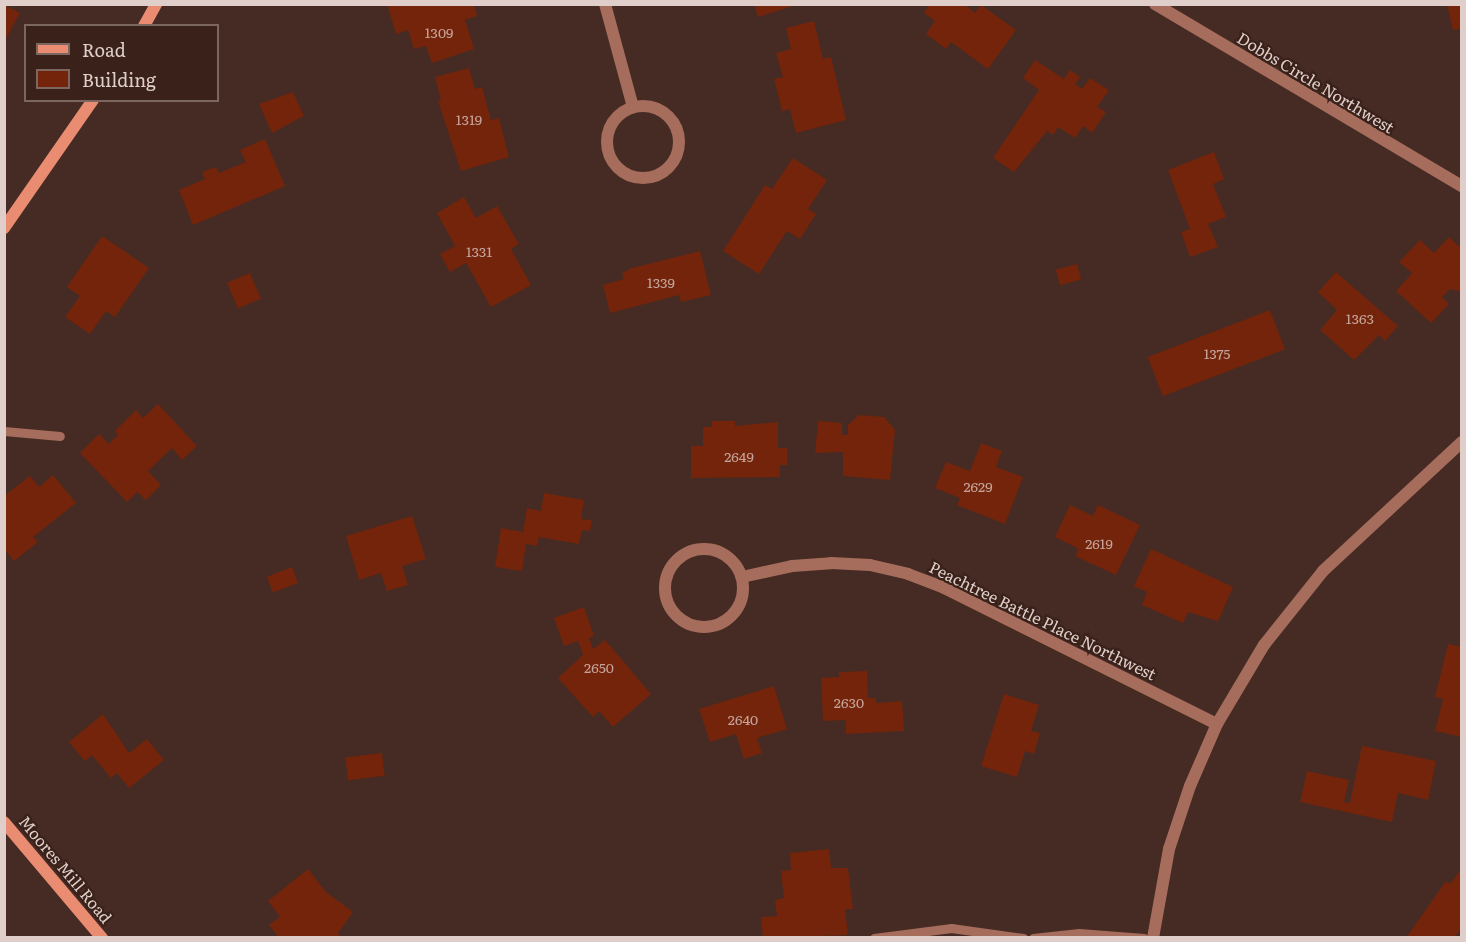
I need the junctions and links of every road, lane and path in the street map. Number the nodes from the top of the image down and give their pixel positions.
1 (156, 4) edge
2 (605, 4) edge
3 (1155, 4) edge
4 (145, 24) edge
5 (92, 102) edge
6 (633, 107) junction
7 (1461, 186) edge
8 (4, 228) edge
9 (4, 431) edge
10 (60, 436) dead end
11 (1461, 442) edge
12 (742, 578) junction
13 (1216, 724) junction
14 (4, 822) edge
15 (102, 938) edge
16 (874, 938) edge
17 (1023, 938) edge
18 (1033, 938) edge
19 (1144, 938) edge
20 (1153, 938) edge

1 - 4 street
2 - 6 street
3 - 7 street, Dobbs Circle Northwest
5 - 8 street
6 - 6 street
9 - 10 lane
11 - 13 street
12 - 12 street
12 - 13 street, Peachtree Battle Place Northwest
13 - 20 street
14 - 15 street, Moores Mill Road
16 - 17 lane
18 - 19 lane

